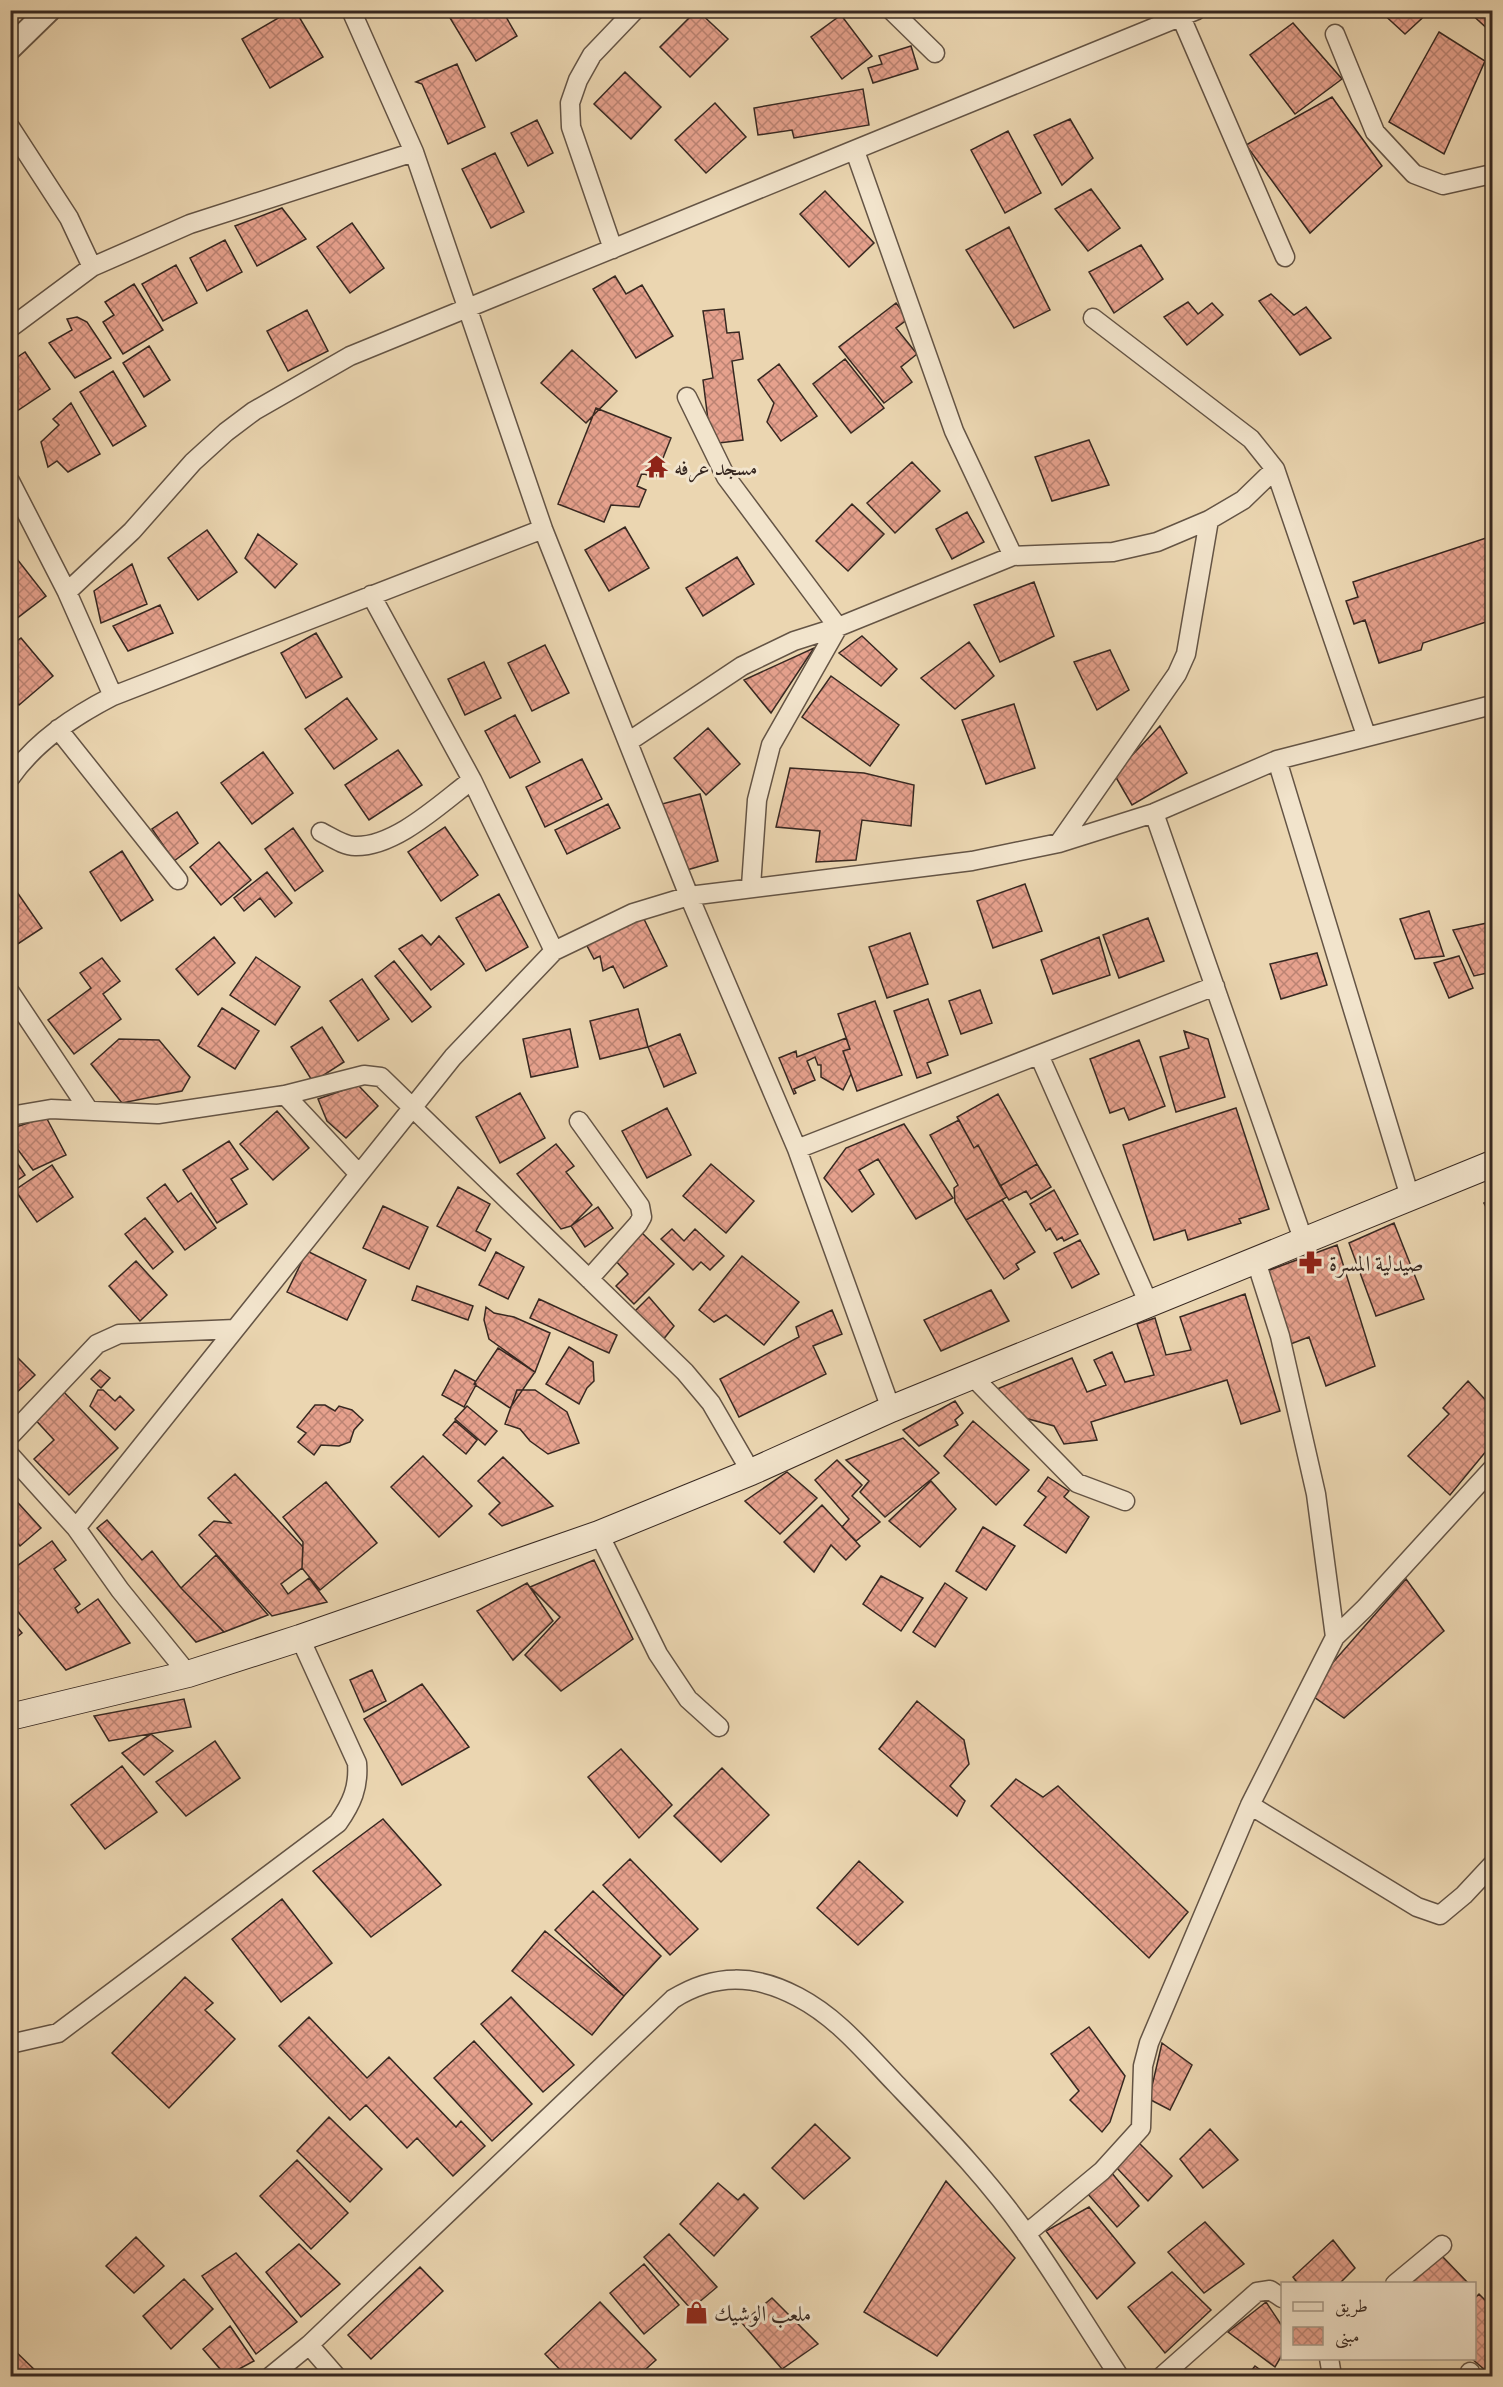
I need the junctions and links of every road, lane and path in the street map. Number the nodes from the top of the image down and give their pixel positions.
1 (49, 10) edge
2 (351, 10) edge
3 (635, 10) edge
4 (891, 10) edge
5 (1189, 14) edge
6 (1335, 34) dead end
7 (10, 48) edge
8 (934, 53) dead end
9 (10, 127) edge
10 (414, 152) junction
11 (855, 152) junction
12 (1492, 174) edge
13 (614, 249) junction
14 (1285, 257) dead end
15 (92, 267) junction
16 (469, 307) junction
17 (1093, 318) dead end
18 (10, 328) edge
19 (687, 397) dead end
20 (1275, 470) junction
21 (10, 481) edge
22 (1209, 520) junction
23 (543, 529) junction
24 (1013, 556) junction
25 (67, 592) junction
26 (371, 595) junction
27 (838, 627) junction
28 (113, 696) junction
29 (1492, 705) edge
30 (58, 729) junction
31 (1366, 735) junction
32 (628, 742) junction
33 (1277, 760) junction
34 (10, 778) edge
35 (472, 780) junction
36 (1154, 813) junction
37 (321, 832) dead end
38 (1059, 843) junction
39 (178, 880) dead end
40 (751, 886) junction
41 (689, 896) junction
42 (554, 951) junction
43 (1215, 987) junction
44 (10, 992) edge
45 (1039, 1055) junction
46 (285, 1095) junction
47 (414, 1107) junction
48 (88, 1109) junction
49 (10, 1116) edge
50 (579, 1121) dead end
51 (797, 1149) junction
52 (1492, 1164) edge
53 (358, 1174) junction
54 (1410, 1197) junction
55 (1303, 1239) junction
56 (1255, 1258) junction
57 (589, 1279) junction
58 (1148, 1302) junction
59 (235, 1329) junction
60 (972, 1376) junction
61 (891, 1409) junction
62 (10, 1436) edge
63 (10, 1455) edge
64 (1492, 1469) edge
65 (751, 1472) junction
66 (1125, 1501) dead end
67 (76, 1528) junction
68 (599, 1534) junction
69 (1335, 1637) junction
70 (300, 1638) junction
71 (188, 1674) junction
72 (10, 1717) edge
73 (719, 1727) dead end
74 (1250, 1805) junction
75 (1492, 1865) edge
76 (10, 2044) edge
77 (1026, 2234) junction
78 (1442, 2246) dead end
79 (1396, 2282) edge
80 (1281, 2297) edge
81 (309, 2345) junction
82 (1329, 2360) edge
83 (271, 2376) edge
84 (336, 2376) edge
85 (1119, 2376) edge
86 (1162, 2376) edge
87 (1332, 2376) edge

1 - 7 street
2 - 10 street
3 - 13 street
4 - 8 street
5 - 11 street
5 - 14 street
6 - 12 street
9 - 15 street
10 - 15 street
10 - 16 street
11 - 13 street
11 - 24 street
13 - 16 street
15 - 18 street
16 - 23 street
16 - 25 street
17 - 20 street
19 - 27 street
20 - 22 street
20 - 31 street
21 - 25 street
22 - 24 street
22 - 38 street
23 - 26 street
23 - 32 street
24 - 27 street
25 - 28 street
26 - 28 street
26 - 35 street
27 - 32 street
27 - 40 street
28 - 30 street
29 - 31 street
30 - 34 street
30 - 39 street
31 - 33 street
32 - 41 street
33 - 36 street
33 - 54 street
35 - 37 street
35 - 42 street
36 - 38 street
36 - 43 street
38 - 40 street
40 - 41 street
41 - 42 street
41 - 51 street
42 - 47 street
43 - 45 street
43 - 55 street
44 - 48 street
45 - 51 street
45 - 58 street
46 - 47 street
46 - 48 street
46 - 53 street
47 - 53 street
47 - 57 street
48 - 49 street
50 - 57 street
51 - 61 street
52 - 54 main road
53 - 59 street
54 - 55 main road
55 - 56 main road
56 - 58 main road
56 - 69 street
57 - 65 street
58 - 60 main road
59 - 62 street
59 - 67 street
60 - 61 main road
60 - 66 street
61 - 65 main road
63 - 67 street
64 - 69 street
65 - 68 main road
67 - 71 street
68 - 70 main road
68 - 73 street
69 - 74 street
70 - 71 main road
70 - 76 street
71 - 72 main road
74 - 75 street
74 - 77 street
77 - 81 street
77 - 85 street
78 - 79 street
80 - 86 street
81 - 83 street
81 - 84 street
82 - 87 street

